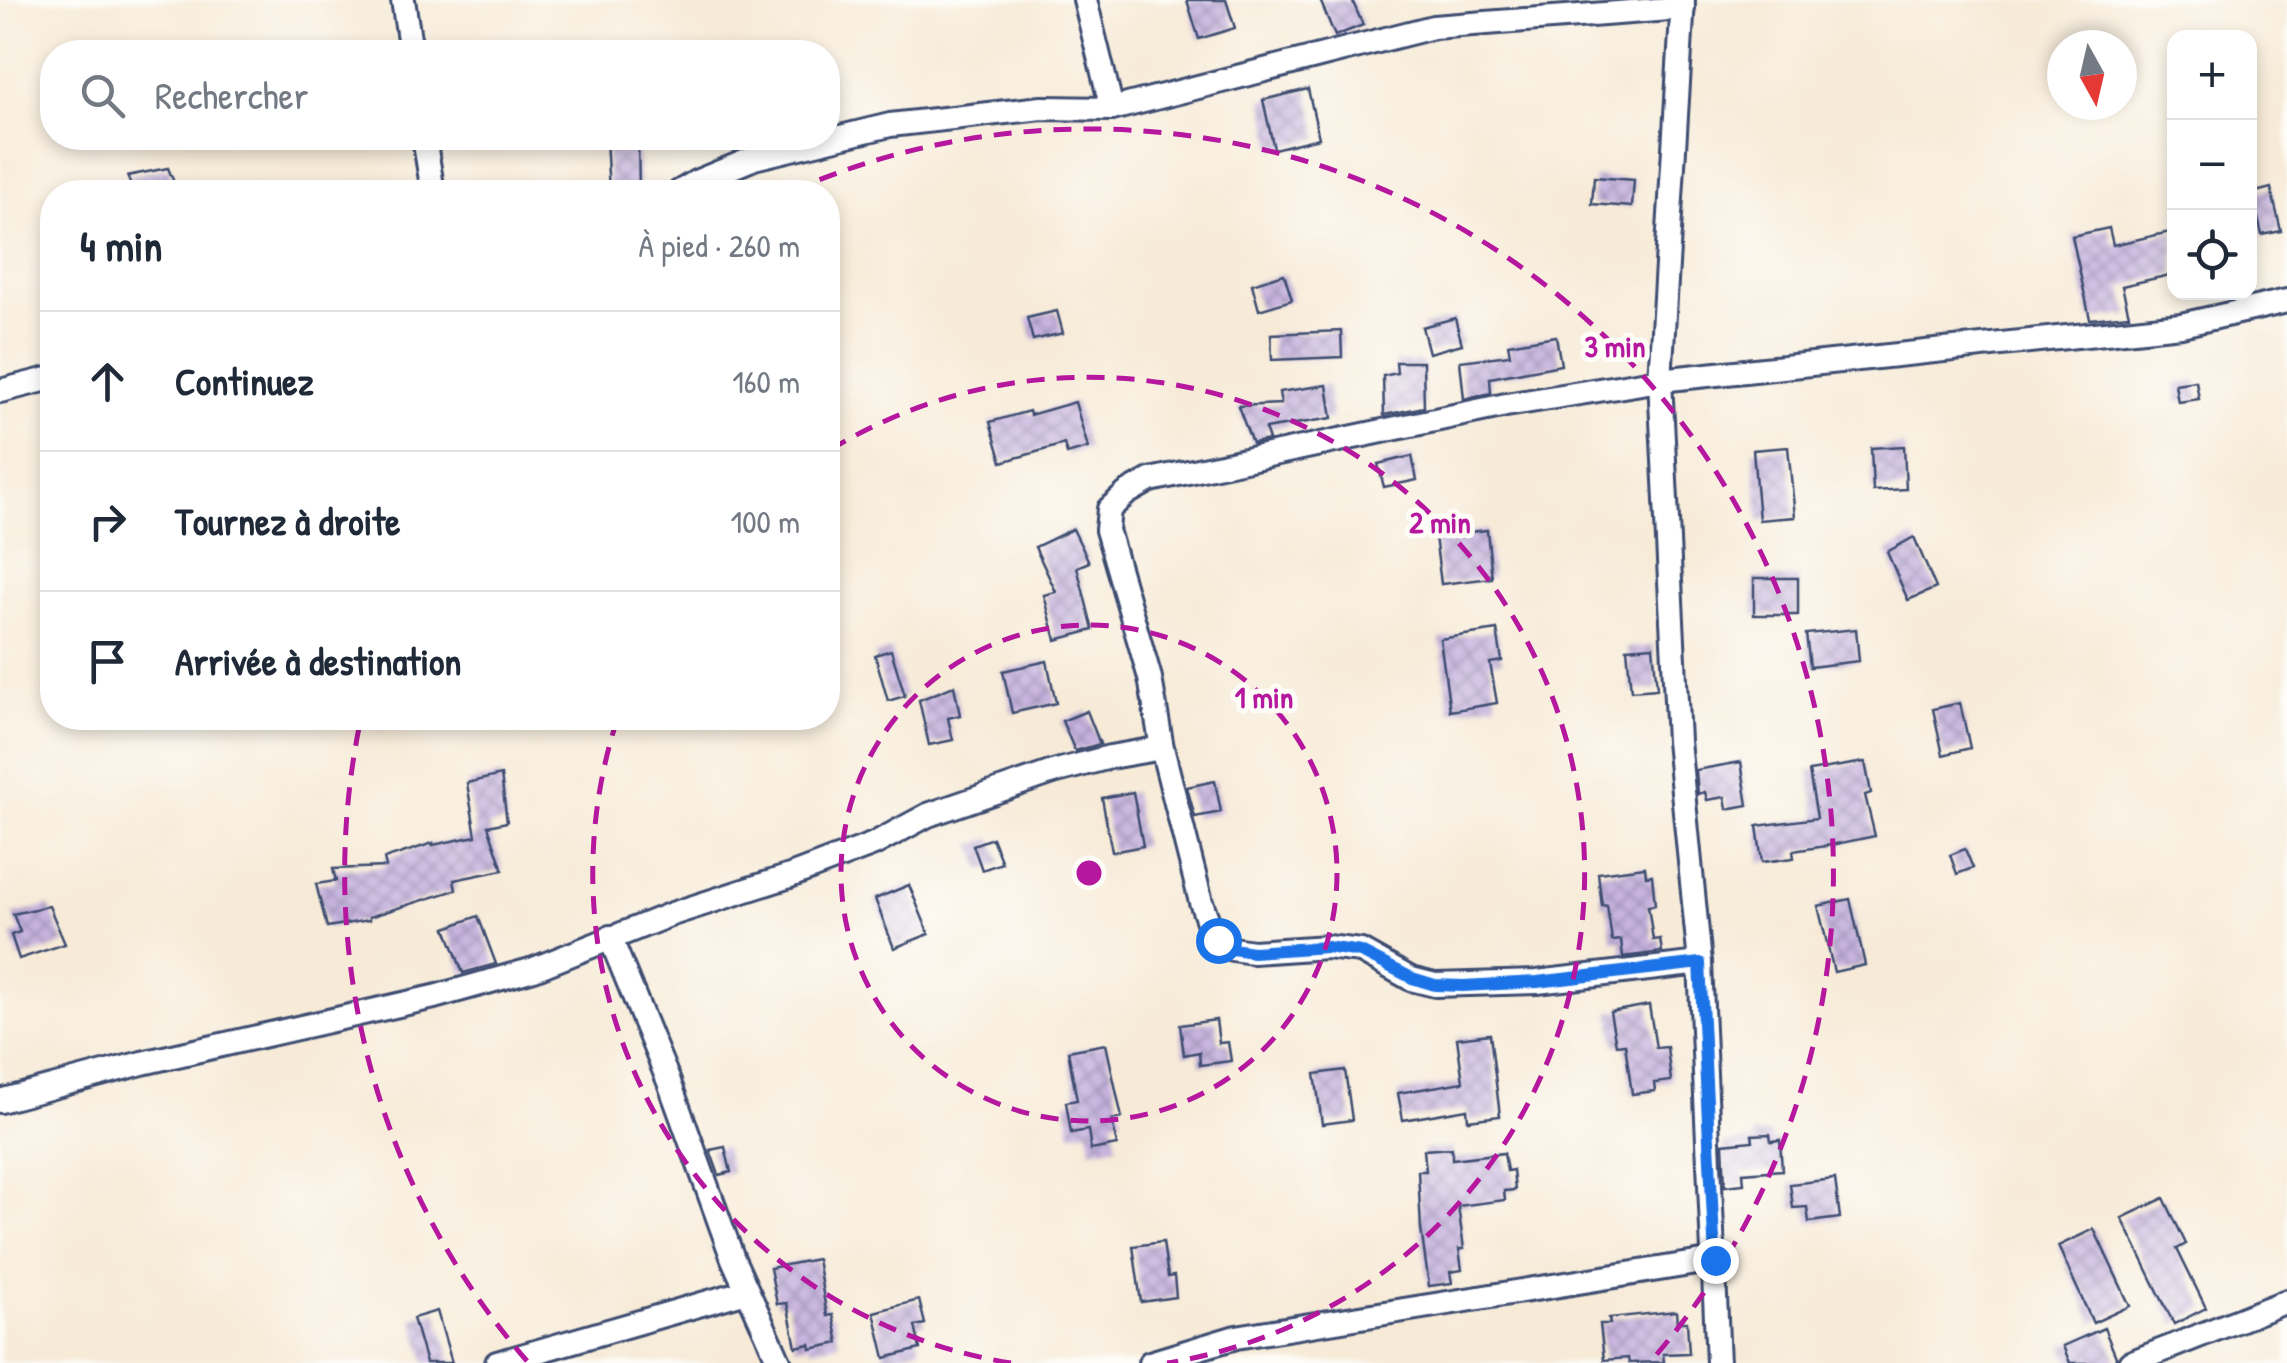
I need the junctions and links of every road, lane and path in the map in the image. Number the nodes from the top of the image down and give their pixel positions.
1 (403, 0) edge
2 (1085, 0) edge
3 (1683, 4) edge
4 (409, 40) edge
5 (1112, 109) junction
6 (840, 137) edge
7 (426, 150) edge
8 (787, 150) edge
9 (431, 180) edge
10 (701, 180) edge
11 (2287, 301) edge
12 (1660, 380) junction
13 (40, 381) edge
14 (0, 391) edge
15 (1162, 748) junction
16 (610, 937) junction
17 (1700, 963) junction
18 (0, 1101) edge
19 (1715, 1260) junction
20 (746, 1291) junction
21 (2287, 1301) edge
22 (497, 1363) edge
23 (780, 1363) edge
24 (1150, 1363) edge
25 (1718, 1363) edge
26 (2130, 1363) edge

1 - 4 street
2 - 5 street
3 - 5 street
3 - 12 street
5 - 6 street
7 - 9 street
8 - 10 street
11 - 12 street
12 - 15 street
12 - 17 street
13 - 14 street
15 - 16 street
15 - 17 street
16 - 18 street
16 - 20 street
17 - 19 street
19 - 24 street
19 - 25 street
20 - 22 street
20 - 23 street
21 - 26 street

